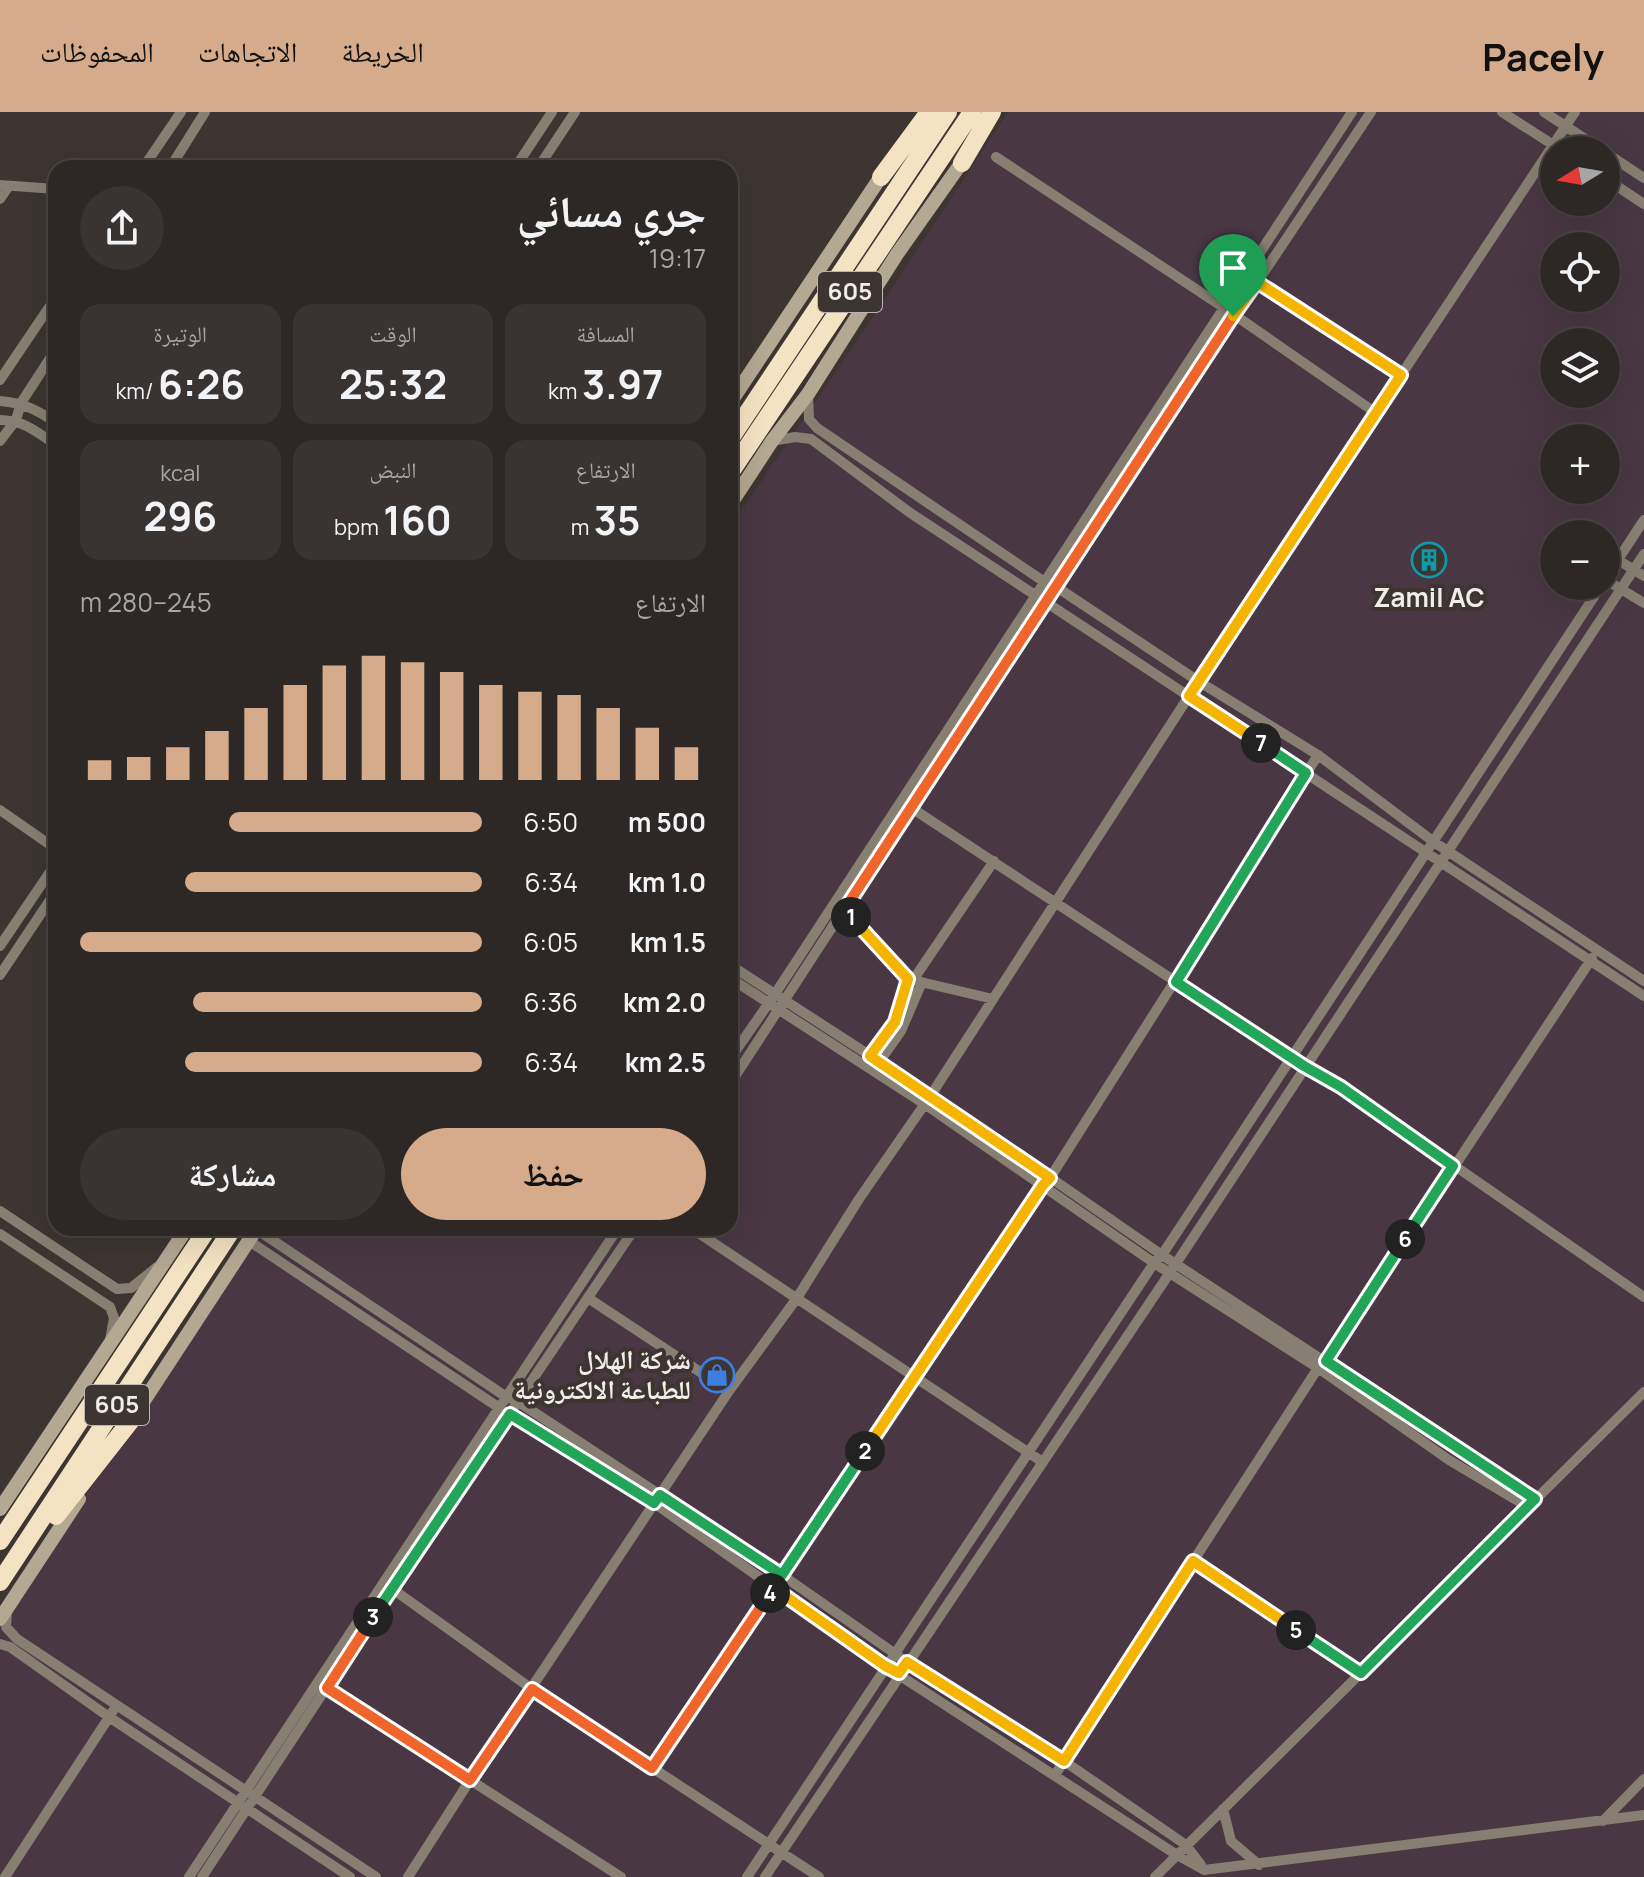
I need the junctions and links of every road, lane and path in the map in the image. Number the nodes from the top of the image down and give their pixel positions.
1 (181, 112) edge
2 (205, 112) edge
3 (552, 112) edge
4 (575, 112) edge
5 (926, 112) edge
6 (948, 112) edge
7 (972, 112) edge
8 (994, 112) edge
9 (1352, 112) edge
10 (1371, 112) edge
11 (1502, 112) edge
12 (1544, 112) edge
13 (1575, 112) edge
14 (1566, 126) junction
15 (1562, 136) edge
16 (1581, 136) edge
17 (1540, 137) edge
18 (996, 157) dead end
19 (148, 160) edge
20 (175, 160) edge
21 (520, 160) edge
22 (543, 160) edge
23 (1620, 162) edge
24 (962, 163) joint
25 (1540, 173) edge
26 (881, 177) joint
27 (1644, 178) edge
28 (4, 185) edge
29 (48, 188) edge
30 (1620, 188) edge
31 (0, 199) edge
32 (1644, 204) edge
33 (1257, 282) junction
34 (1223, 307) junction
35 (48, 309) edge
36 (1233, 316) junction
37 (48, 361) edge
38 (1401, 375) junction
39 (0, 380) edge
40 (738, 391) edge
41 (808, 394) junction
42 (0, 401) edge
43 (21, 403) junction
44 (1376, 413) junction
45 (48, 417) edge
46 (0, 420) edge
47 (16, 420) junction
48 (738, 427) edge
49 (48, 440) edge
50 (0, 441) edge
51 (772, 441) junction
52 (738, 461) edge
53 (738, 493) edge
54 (918, 498) junction
55 (909, 512) junction
56 (1644, 520) edge
57 (1644, 554) edge
58 (1620, 557) edge
59 (1620, 561) edge
60 (1634, 569) junction
61 (1644, 576) edge
62 (1043, 581) junction
63 (1055, 586) junction
64 (1621, 588) junction
65 (1035, 594) junction
66 (1045, 600) junction
67 (1592, 600) edge
68 (1644, 603) edge
69 (1118, 628) junction
70 (1109, 643) junction
71 (1198, 681) junction
72 (1189, 696) junction
73 (1318, 755) junction
74 (1306, 773) junction
75 (900, 801) junction
76 (911, 807) junction
77 (0, 810) edge
78 (1434, 842) junction
79 (48, 843) edge
80 (1448, 851) junction
81 (1427, 853) junction
82 (994, 861) junction
83 (1440, 861) junction
84 (48, 875) edge
85 (1055, 901) junction
86 (48, 903) edge
87 (844, 910) junction
88 (0, 946) edge
89 (1597, 950) junction
90 (1590, 961) junction
91 (738, 971) edge
92 (0, 975) edge
93 (914, 980) junction
94 (1644, 981) edge
95 (738, 982) edge
96 (1176, 982) junction
97 (1644, 996) edge
98 (771, 998) junction
99 (993, 999) junction
100 (782, 1004) junction
101 (738, 1047) edge
102 (1291, 1057) junction
103 (875, 1059) junction
104 (1304, 1066) junction
105 (738, 1072) edge
106 (927, 1099) junction
107 (1453, 1166) junction
108 (1046, 1182) junction
109 (0, 1211) edge
110 (0, 1234) edge
111 (182, 1236) edge
112 (203, 1236) edge
113 (228, 1236) edge
114 (252, 1236) edge
115 (258, 1236) edge
116 (259, 1236) edge
117 (613, 1236) edge
118 (630, 1236) edge
119 (703, 1236) edge
120 (168, 1258) junction
121 (1158, 1259) junction
122 (1173, 1266) junction
123 (1644, 1297) edge
124 (588, 1298) junction
125 (797, 1298) junction
126 (375, 1309) junction
127 (368, 1320) junction
128 (109, 1345) junction
129 (1322, 1365) junction
130 (913, 1378) junction
131 (729, 1391) junction
132 (1644, 1392) edge
133 (505, 1396) junction
134 (517, 1401) junction
135 (498, 1407) junction
136 (136, 1414) junction
137 (510, 1414) junction
138 (1028, 1452) junction
139 (1041, 1461) junction
140 (660, 1503) junction
141 (1531, 1503) junction
142 (0, 1509) edge
143 (0, 1541) edge
144 (1193, 1561) junction
145 (782, 1575) junction
146 (0, 1584) edge
147 (387, 1585) junction
148 (774, 1588) junction
149 (786, 1597) junction
150 (4, 1614) edge
151 (0, 1644) edge
152 (894, 1653) junction
153 (907, 1662) junction
154 (885, 1666) junction
155 (899, 1673) junction
156 (1361, 1673) junction
157 (327, 1688) junction
158 (532, 1689) junction
159 (118, 1704) junction
160 (109, 1717) junction
161 (1064, 1761) junction
162 (652, 1768) junction
163 (1055, 1775) junction
164 (1644, 1779) edge
165 (470, 1780) junction
166 (250, 1793) junction
167 (242, 1806) junction
168 (1223, 1809) junction
169 (1644, 1815) edge
170 (1603, 1821) junction
171 (303, 1827) junction
172 (300, 1843) junction
173 (768, 1844) junction
174 (1186, 1845) junction
175 (781, 1851) junction
176 (1177, 1855) junction
177 (1259, 1865) junction
178 (1202, 1873) edge
179 (5, 1877) edge
180 (189, 1877) edge
181 (202, 1877) edge
182 (350, 1877) edge
183 (376, 1877) edge
184 (408, 1877) edge
185 (621, 1877) edge
186 (747, 1877) edge
187 (765, 1877) edge
188 (819, 1877) edge
189 (1155, 1877) edge

1 - 19 street
2 - 20 street
3 - 21 street
4 - 22 street
5 - 26 highway
6 - 48 highway, 605
7 - 52 highway, 605
8 - 24 highway
9 - 34 street
10 - 33 street
11 - 17 street
12 - 14 street
13 - 14 street
14 - 15 street
14 - 16 street
18 - 34 street
23 - 27 street
24 - 41 main road
25 - 38 street
26 - 40 main road
28 - 29 street
28 - 31 street
30 - 32 street
33 - 36 street
33 - 38 street
34 - 36 street
34 - 62 street
35 - 39 street
36 - 44 street
36 - 63 street
37 - 43 street
38 - 44 street
41 - 51 main road
41 - 54 street
42 - 43 street
43 - 45 street
43 - 47 street
44 - 71 street
46 - 47 street
47 - 49 street
47 - 50 street
51 - 53 main road
51 - 55 street
54 - 55 street
54 - 62 street
55 - 65 street
56 - 58 street
57 - 60 street
59 - 60 street
60 - 61 street
60 - 64 street
62 - 63 street
62 - 65 street
63 - 66 street
63 - 69 street
64 - 68 street
64 - 80 street
65 - 66 street
65 - 75 street
66 - 70 street
66 - 76 street
67 - 78 street
69 - 70 street
69 - 71 street
70 - 72 street
71 - 72 street
71 - 73 street
72 - 74 street
72 - 85 street
73 - 74 street
73 - 78 street
74 - 81 street
74 - 96 street
75 - 76 street
75 - 98 street
76 - 82 street
76 - 87 street
77 - 79 street
78 - 80 street
78 - 81 street
80 - 83 street
80 - 89 street
81 - 83 street
81 - 102 street
82 - 85 street
82 - 93 street
83 - 90 street
83 - 104 street
84 - 88 street
85 - 96 street
85 - 99 street
86 - 92 street
87 - 93 street
87 - 100 street
89 - 90 street
89 - 94 street
90 - 97 street
90 - 107 street
91 - 98 street
93 - 99 street
93 - 103 street
95 - 98 street
96 - 102 street
96 - 108 street
98 - 100 street
98 - 101 street
99 - 106 street
100 - 103 street
100 - 105 street
100 - 106 street
102 - 104 street
102 - 121 street
103 - 106 street
104 - 107 street
104 - 122 street
106 - 108 street
106 - 125 street
107 - 123 street
107 - 129 street
108 - 121 street
108 - 130 street
109 - 120 street
110 - 128 street
111 - 120 main road
112 - 143 highway, 605
113 - 146 highway, 605
114 - 136 main road
115 - 127 street
116 - 126 street
117 - 133 street
118 - 124 street
119 - 125 street
120 - 128 main road
121 - 122 street
121 - 138 street
122 - 129 street
122 - 139 street
124 - 131 street
124 - 134 street
125 - 130 street
125 - 131 street
126 - 127 street
126 - 133 street
127 - 135 street
128 - 142 main road
129 - 141 street
129 - 144 street
130 - 138 street
130 - 145 street
131 - 140 street
132 - 141 street
133 - 134 street
133 - 135 street
134 - 137 street
134 - 140 street
135 - 137 street
135 - 147 street
136 - 146 highway
136 - 150 main road
137 - 140 street
137 - 147 street
138 - 139 street
138 - 152 street
139 - 153 street
140 - 145 street
140 - 148 street
140 - 158 street
141 - 156 street
144 - 156 street
144 - 161 street
145 - 148 street
145 - 149 street
145 - 152 street
147 - 157 street
147 - 158 street
147 - 166 street
148 - 149 street
148 - 162 street
149 - 154 street
150 - 159 street
151 - 160 street
152 - 153 street
152 - 154 street
153 - 155 street
153 - 161 street
154 - 155 street
154 - 173 street
155 - 163 street
155 - 175 street
156 - 168 street
157 - 165 street
157 - 166 street
158 - 162 street
158 - 165 street
159 - 160 street
159 - 166 street
160 - 167 street
160 - 179 street
161 - 163 street
161 - 174 street
162 - 173 street
163 - 176 street
164 - 170 street
165 - 184 street
165 - 185 street
166 - 167 street
166 - 171 street
167 - 172 street
167 - 180 street
167 - 181 street
168 - 174 street
168 - 177 street
169 - 170 street
170 - 177 street
171 - 172 street
171 - 183 street
172 - 182 street
173 - 175 street
173 - 186 street
174 - 176 street
174 - 178 street
175 - 187 street
175 - 188 street
176 - 178 street
176 - 189 street
177 - 178 street

